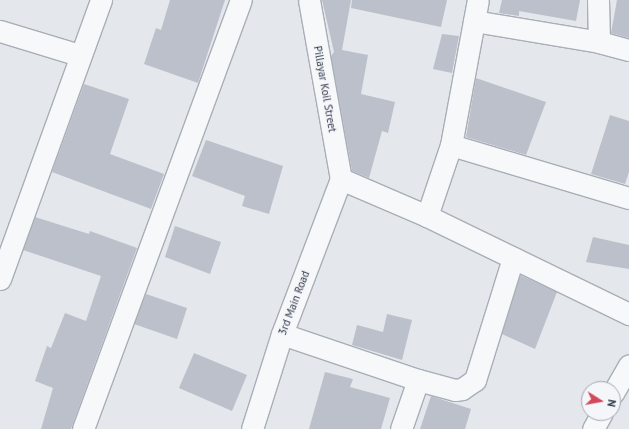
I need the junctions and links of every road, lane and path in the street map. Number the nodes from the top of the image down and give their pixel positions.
1 (101, 0) edge
2 (241, 0) edge
3 (309, 0) edge
4 (478, 0) edge
5 (598, 0) edge
6 (474, 21) junction
7 (0, 31) edge
8 (600, 42) junction
9 (629, 50) edge
10 (79, 55) junction
11 (451, 145) junction
12 (341, 178) junction
13 (629, 198) edge
14 (427, 216) junction
15 (513, 258) junction
16 (0, 279) edge
17 (629, 314) edge
18 (282, 334) junction
19 (629, 365) edge
20 (418, 380) junction
21 (620, 381) edge
22 (83, 429) edge
23 (252, 429) edge
24 (402, 429) edge

1 - 10 street
2 - 22 street
3 - 12 street, Pillayar Koil Street
4 - 6 street
5 - 8 street
6 - 8 street
6 - 11 street
7 - 10 street
8 - 9 street
10 - 16 street
11 - 13 street
11 - 14 street
12 - 14 street
12 - 18 street, 3rd Main Road
14 - 15 street
15 - 17 street
15 - 20 street
18 - 20 street
18 - 23 street, 3rd Main Road
19 - 21 street
20 - 24 street

